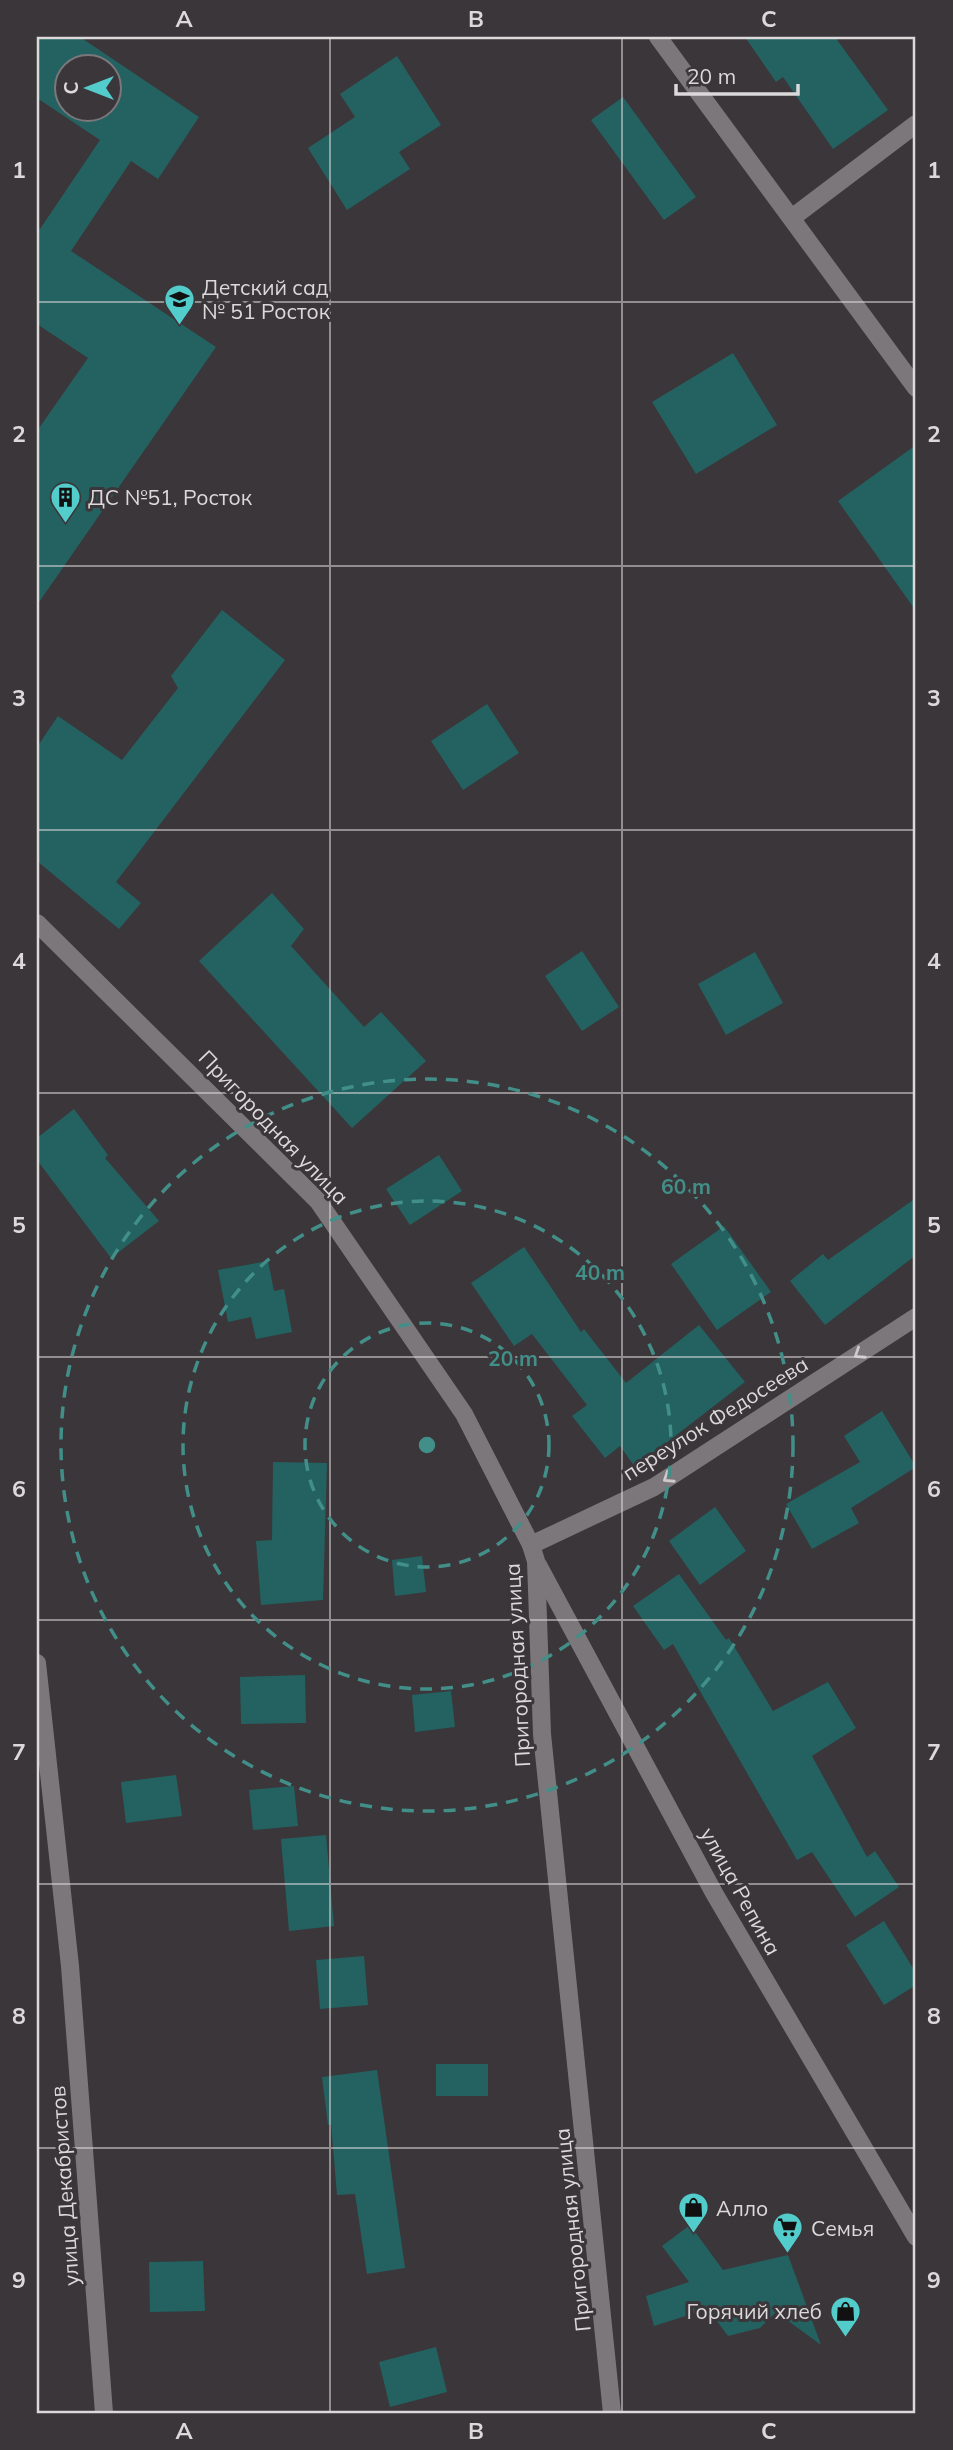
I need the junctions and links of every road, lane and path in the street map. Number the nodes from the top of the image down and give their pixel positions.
1 (658, 37) edge
2 (916, 124) edge
3 (793, 217) junction
4 (916, 388) edge
5 (37, 923) edge
6 (916, 1317) edge
7 (534, 1553) junction
8 (37, 1663) edge
9 (916, 2237) edge
10 (104, 2413) edge
11 (612, 2413) edge

1 - 3 street
2 - 3 street
3 - 4 street
5 - 7 street, Пригородная улица
6 -> 7 street, переулок Федосеева
7 - 9 street, улица Репина
7 - 11 street, Пригородная улица
8 - 10 street, улица Декабристов

